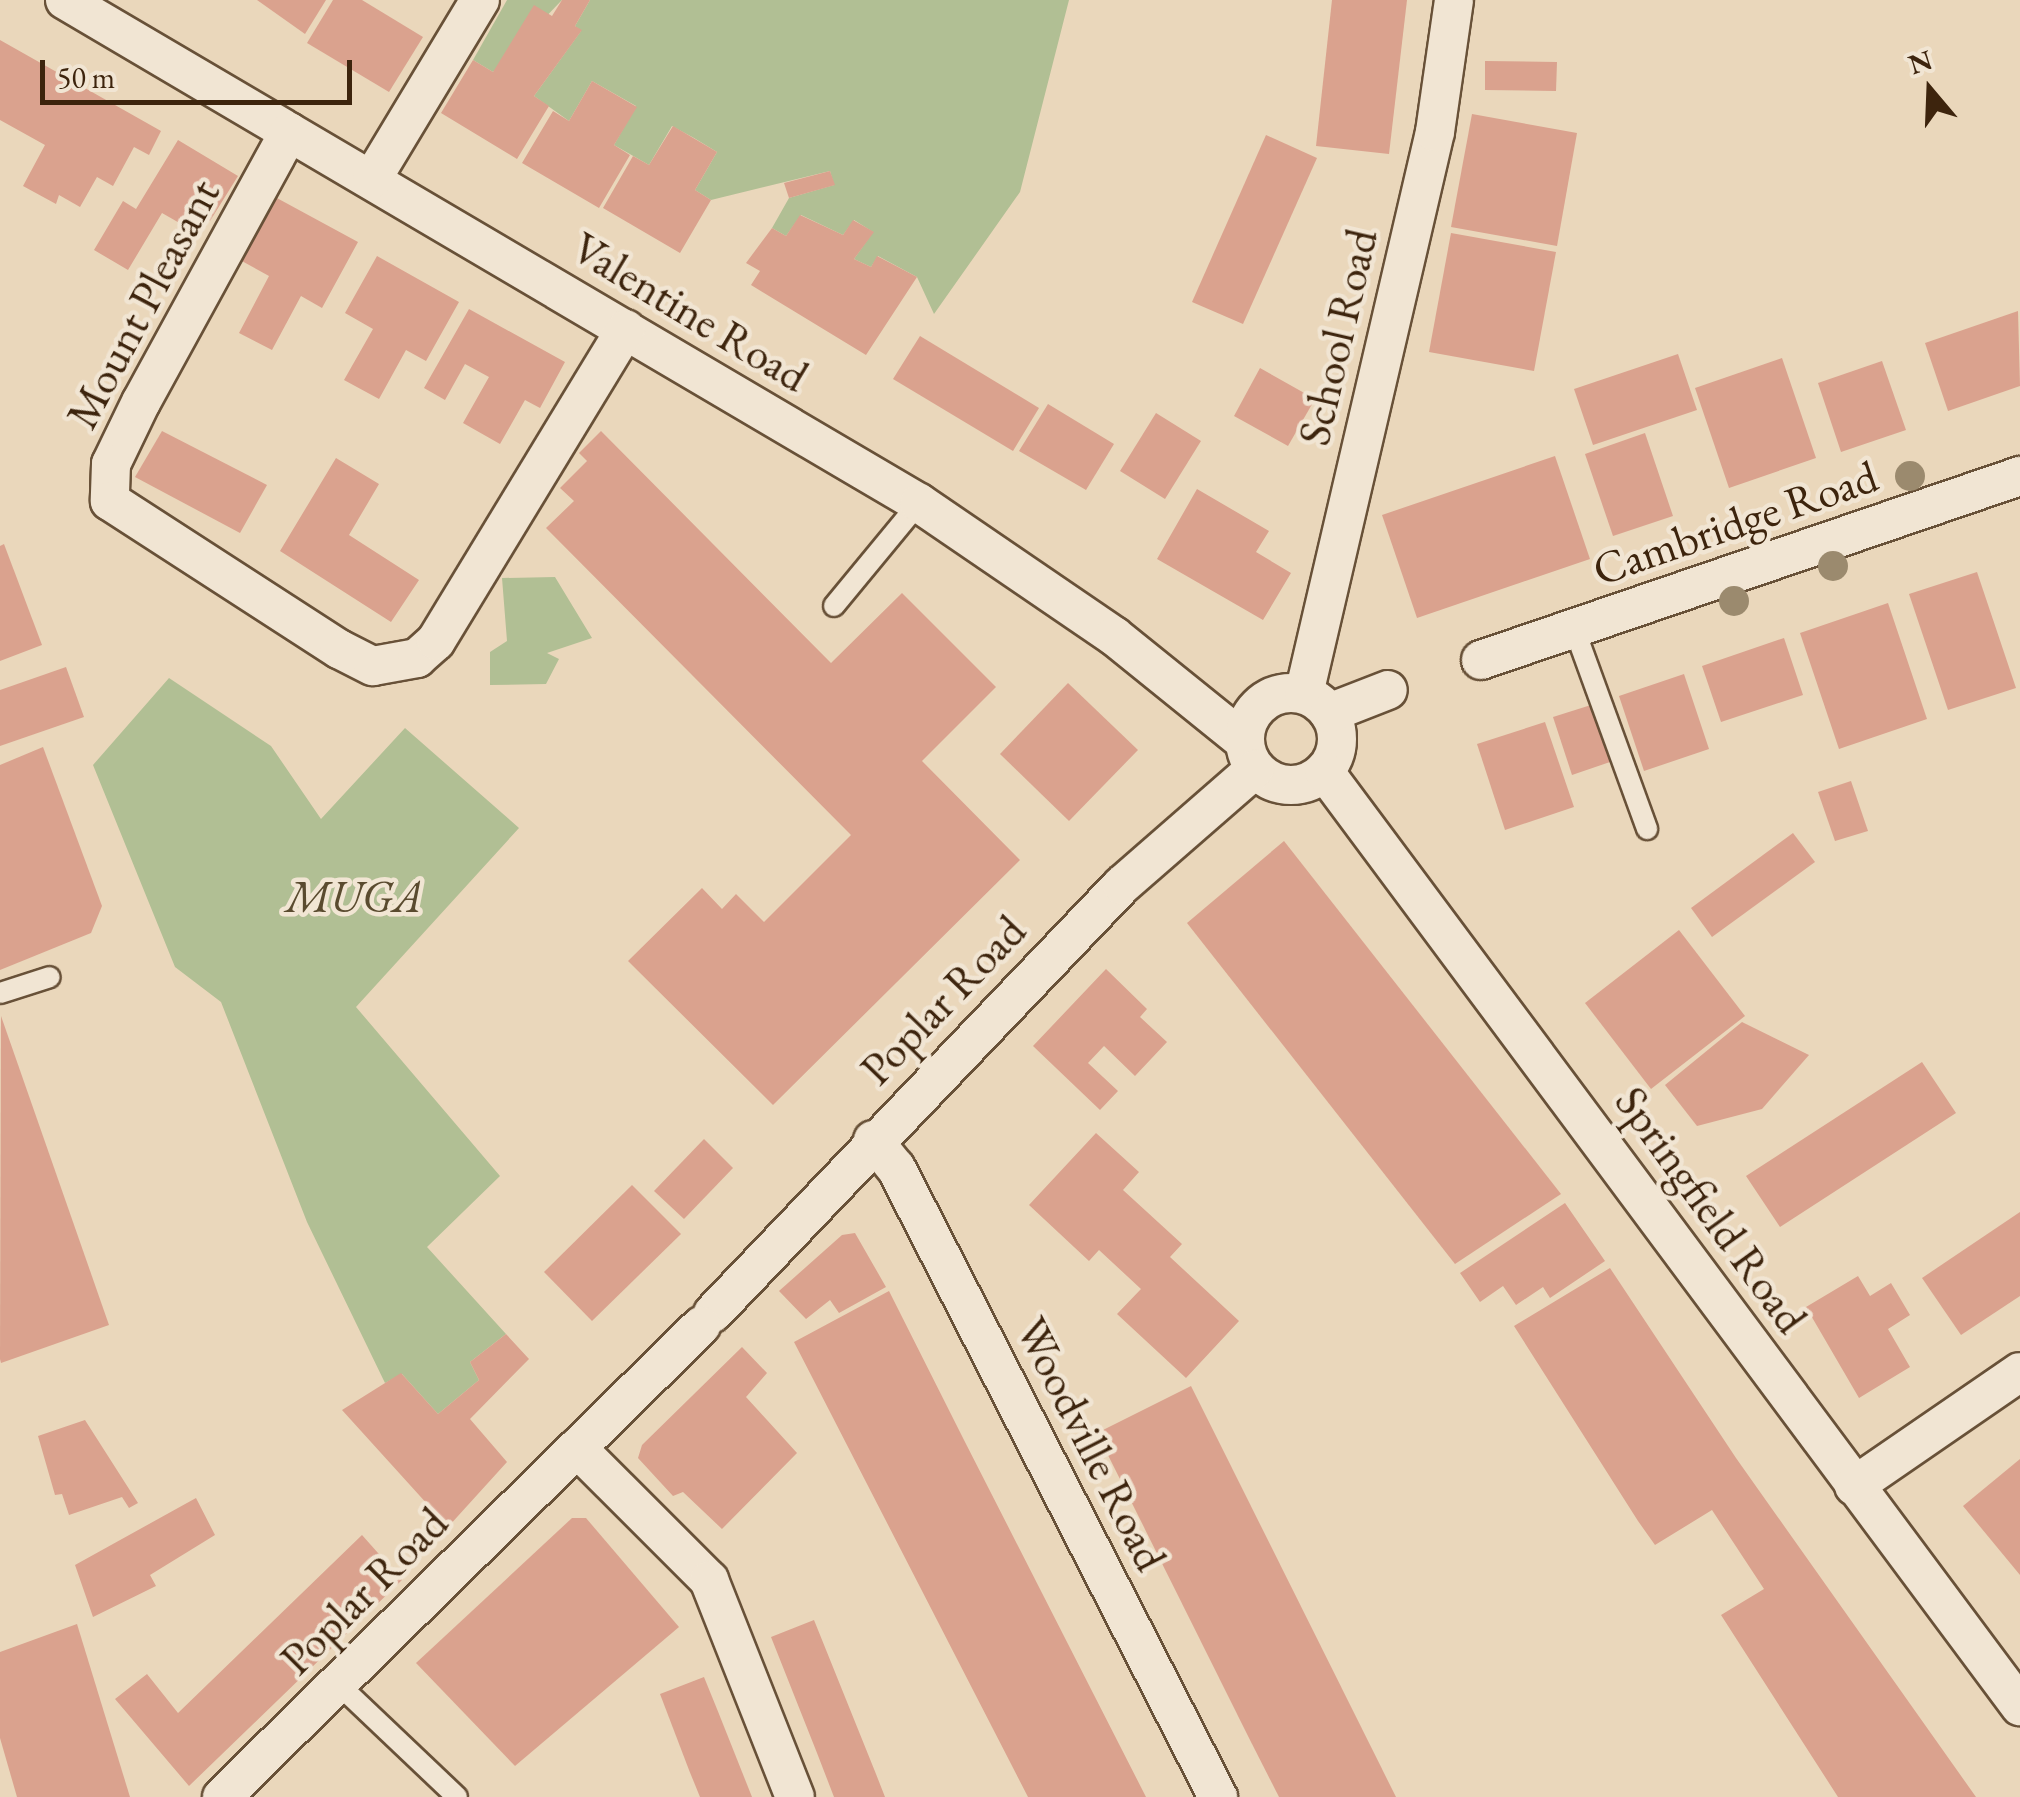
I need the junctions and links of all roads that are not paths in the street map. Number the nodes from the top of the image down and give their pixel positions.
1 (65, 0) edge
2 (480, 0) edge
3 (1454, 0) edge
4 (289, 132) junction
5 (372, 179) junction
6 (626, 329) junction
7 (2020, 476) edge
8 (919, 503) junction
9 (834, 606) dead end
10 (1574, 628) junction
11 (1481, 660) dead end
12 (1388, 690) dead end
13 (1316, 703) junction
14 (1250, 755) junction
15 (1324, 772) junction
16 (1647, 829) dead end
17 (50, 976) dead end
18 (0, 993) edge
19 (872, 1140) junction
20 (2020, 1372) edge
21 (577, 1448) junction
22 (1854, 1486) junction
23 (338, 1684) junction
24 (2020, 1706) edge
25 (222, 1797) edge
26 (457, 1797) edge
27 (794, 1797) edge
28 (1218, 1797) edge

1 - 4 street, Valentine Road
2 - 5 street
3 - 13 street, School Road
4 - 5 street, Valentine Road
4 - 6 street, Mount Pleasant
5 - 6 street, Valentine Road
6 - 8 street, Valentine Road
7 - 10 street, Cambridge Road
8 - 9 lane
8 - 14 street, Valentine Road
10 - 11 street, Cambridge Road
10 - 16 lane
12 - 13 street
13 - 14 street
13 - 15 street
14 - 15 street
14 - 19 street, Poplar Road
15 - 22 street, Springfield Road
17 - 18 lane
19 - 21 street, Poplar Road
19 - 28 street, Woodville Road
20 - 22 street
21 - 23 street, Poplar Road
21 - 27 street
22 - 24 street, Springfield Road
23 - 25 street, Poplar Road
23 - 26 lane

